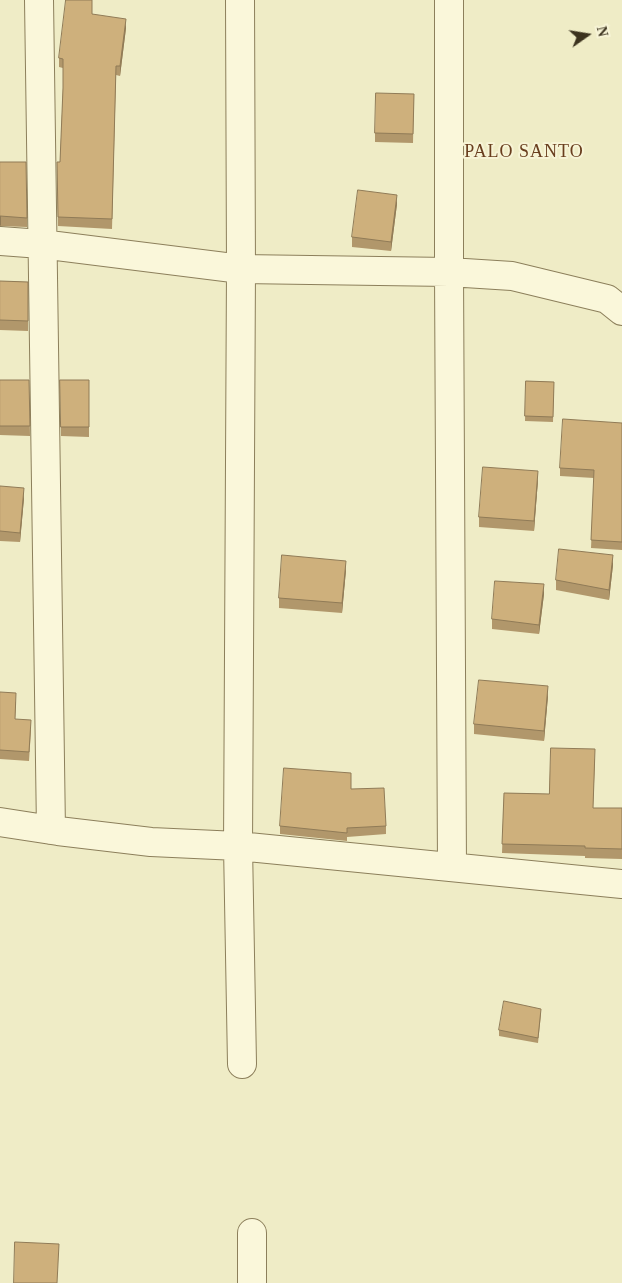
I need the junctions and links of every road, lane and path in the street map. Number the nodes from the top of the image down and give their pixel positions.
1 (39, 0) edge
2 (240, 0) edge
3 (449, 0) edge
4 (0, 241) edge
5 (41, 244) junction
6 (241, 269) junction
7 (449, 272) junction
8 (622, 311) edge
9 (0, 822) edge
10 (51, 830) junction
11 (238, 846) junction
12 (452, 867) junction
13 (622, 884) edge
14 (242, 1064) dead end
15 (252, 1233) dead end
16 (252, 1283) edge

1 - 5 street
2 - 6 street
3 - 7 street
4 - 5 street
5 - 6 street
5 - 10 street
6 - 7 street
6 - 11 street
7 - 8 street
7 - 12 street
9 - 10 street
10 - 11 street
11 - 12 street
11 - 14 street
12 - 13 street
15 - 16 street

